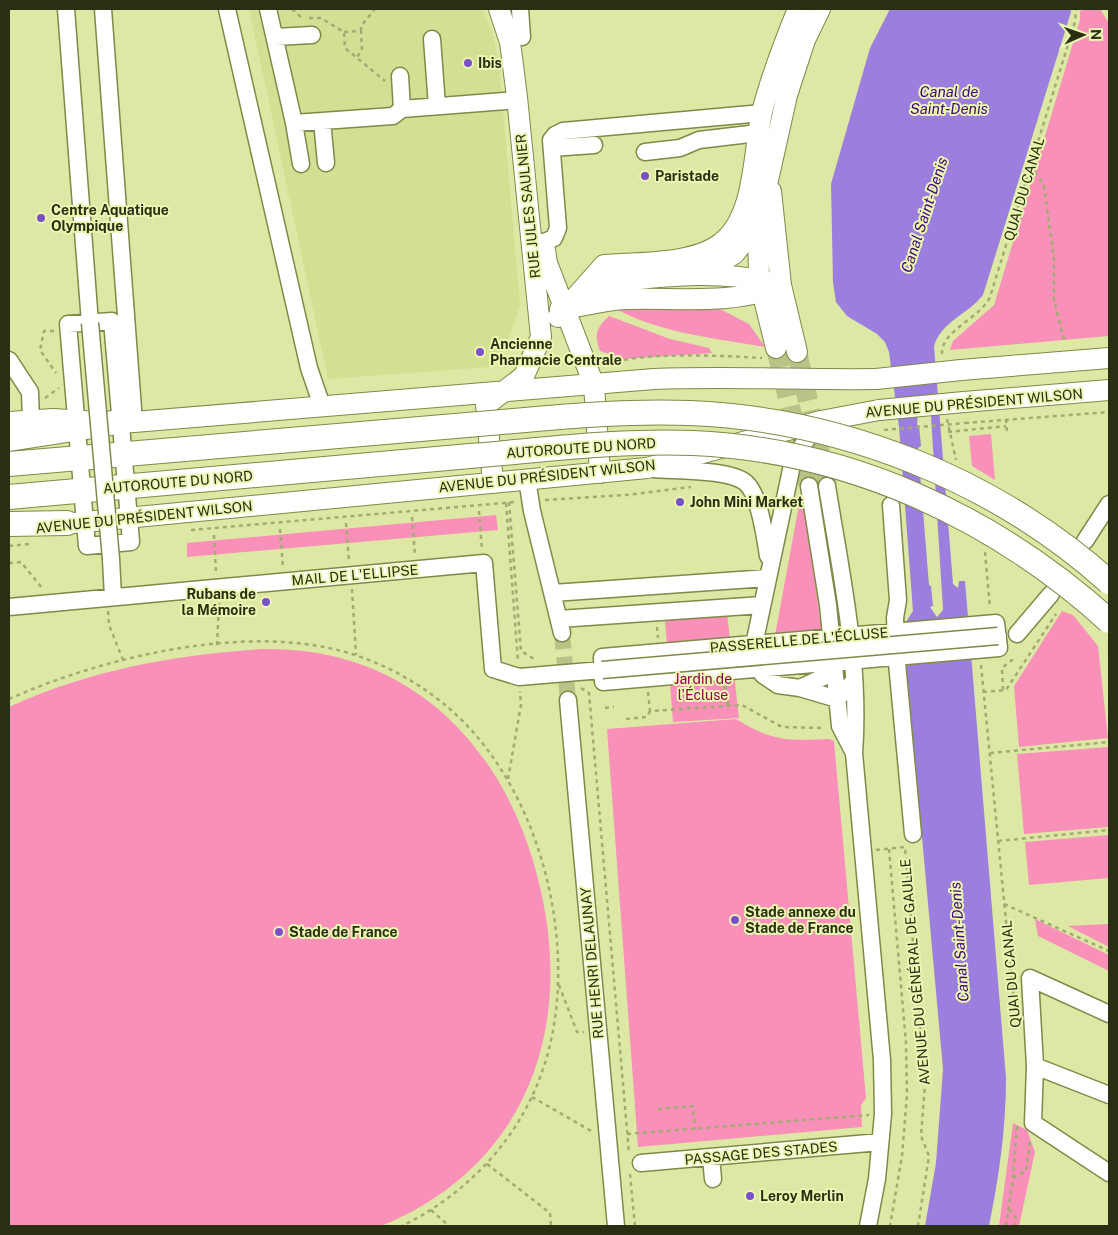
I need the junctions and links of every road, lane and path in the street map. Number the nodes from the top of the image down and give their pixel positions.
1 (66, 9) edge
2 (103, 9) edge
3 (228, 9) edge
4 (268, 9) edge
5 (292, 9) edge
6 (375, 9) edge
7 (499, 9) edge
8 (512, 9) edge
9 (520, 9) edge
10 (798, 9) edge
11 (820, 9) edge
12 (1076, 9) edge
13 (361, 31) junction
14 (344, 32) junction
15 (312, 34) dead end
16 (275, 37) junction
17 (522, 37) junction
18 (432, 39) dead end
19 (357, 58) junction
20 (400, 76) dead end
21 (518, 100) junction
22 (402, 102) junction
23 (437, 106) junction
24 (762, 112) junction
25 (322, 121) junction
26 (294, 123) junction
27 (758, 133) junction
28 (594, 145) dead end
29 (552, 148) junction
30 (644, 152) dead end
31 (326, 163) dead end
32 (301, 164) dead end
33 (1031, 165) junction
34 (770, 174) junction
35 (758, 225) junction
36 (544, 242) junction
37 (702, 274) junction
38 (587, 284) junction
39 (781, 285) junction
40 (761, 286) junction
41 (732, 297) junction
42 (565, 309) junction
43 (539, 312) junction
44 (90, 323) junction
45 (769, 323) junction
46 (44, 332) dead end
47 (541, 337) junction
48 (1065, 343) dead end
49 (776, 348) tunnel mouth
50 (942, 351) dead end
51 (797, 352) tunnel mouth
52 (1109, 358) edge
53 (9, 360) edge
54 (59, 378) dead end
55 (64, 385) dead end
56 (594, 385) junction
57 (1109, 390) edge
58 (504, 391) junction
59 (41, 402) dead end
60 (322, 406) junction
61 (1109, 412) edge
62 (1005, 415) dead end
63 (1006, 419) junction
64 (31, 421) junction
65 (821, 421) junction
66 (9, 422) edge
67 (122, 422) junction
68 (76, 425) junction
69 (1006, 426) junction
70 (878, 431) dead end
71 (948, 432) dead end
72 (1007, 432) dead end
73 (9, 439) edge
74 (124, 454) junction
75 (80, 458) junction
76 (9, 464) edge
77 (647, 468) junction
78 (600, 473) junction
79 (527, 480) junction
80 (493, 482) junction
81 (126, 486) junction
82 (808, 486) tunnel mouth
83 (827, 486) tunnel mouth
84 (694, 487) dead end
85 (82, 490) junction
86 (9, 497) edge
87 (549, 500) dead end
88 (1109, 504) edge
89 (891, 505) dead end
90 (479, 511) dead end
91 (129, 517) junction
92 (412, 517) dead end
93 (76, 522) junction
94 (346, 523) dead end
95 (9, 524) edge
96 (256, 525) dead end
97 (280, 530) dead end
98 (9, 533) edge
99 (214, 535) dead end
100 (481, 538) dead end
101 (1085, 541) dead end
102 (415, 544) dead end
103 (348, 550) dead end
104 (282, 556) dead end
105 (215, 562) dead end
106 (9, 563) edge
107 (769, 574) junction
108 (350, 576) junction
109 (1109, 582) edge
110 (218, 588) junction
111 (553, 594) junction
112 (1050, 594) dead end
113 (110, 597) junction
114 (54, 602) junction
115 (762, 605) junction
116 (9, 606) edge
117 (1057, 612) dead end
118 (1109, 621) edge
119 (1016, 634) dead end
120 (998, 636) dead end
121 (217, 644) junction
122 (1109, 646) edge
123 (1109, 651) edge
124 (356, 655) junction
125 (1016, 657) dead end
126 (123, 660) junction
127 (897, 663) junction
128 (602, 670) joint
129 (834, 672) junction
130 (853, 674) junction
131 (520, 677) junction
132 (800, 688) junction
133 (1003, 690) junction
134 (983, 692) dead end
135 (9, 699) edge
136 (837, 699) junction
137 (568, 700) tunnel mouth
138 (614, 707) dead end
139 (605, 708) dead end
140 (650, 711) dead end
141 (626, 719) dead end
142 (987, 722) dead end
143 (1109, 742) edge
144 (854, 753) junction
145 (990, 753) junction
146 (508, 781) junction
147 (1109, 830) edge
148 (913, 834) dead end
149 (998, 841) junction
150 (889, 849) junction
151 (863, 851) junction
152 (1004, 904) junction
153 (1109, 951) edge
154 (558, 984) junction
155 (1109, 1014) edge
156 (1016, 1017) dead end
157 (588, 1032) dead end
158 (1035, 1066) junction
159 (1109, 1095) edge
160 (532, 1097) junction
161 (658, 1109) dead end
162 (853, 1116) dead end
163 (1025, 1122) junction
164 (695, 1129) junction
165 (627, 1134) dead end
166 (597, 1137) dead end
167 (880, 1142) junction
168 (711, 1157) junction
169 (641, 1163) dead end
170 (486, 1164) junction
171 (1109, 1173) edge
172 (1014, 1178) junction
173 (713, 1179) dead end
174 (1009, 1209) junction
175 (431, 1210) junction
176 (402, 1226) edge
177 (449, 1226) edge
178 (551, 1226) edge
179 (616, 1226) edge
180 (868, 1226) edge
181 (890, 1226) edge
182 (918, 1226) edge
183 (1006, 1226) edge
184 (1015, 1226) edge

1 - 44 street
2 - 67 street
3 - 60 street
4 - 16 street
5 - 14 path
6 - 13 path
7 - 21 main road, RUE JULES SAULNIER
8 - 17 main road, RUE JULES SAULNIER
9 - 17 street
10 - 24 main road
11 - 34 main road
12 - 33 path, QUAI DU CANAL
13 - 14 path
13 - 19 path
14 - 19 path
15 - 16 street
16 - 26 street
17 - 36 main road, RUE JULES SAULNIER
18 - 23 street
19 - 22 path
20 - 22 street
21 - 23 street
21 - 43 main road, RUE JULES SAULNIER
22 - 23 street
22 - 25 street
24 - 27 main road
24 - 29 street
25 - 26 street
25 - 31 street
26 - 32 street
27 - 30 street
27 - 38 main road
28 - 29 street
29 - 36 street
33 - 48 path
33 - 50 path, QUAI DU CANAL
34 - 35 main road
34 - 39 main road
35 - 37 main road
35 - 40 main road
36 - 42 main road, RUE JULES SAULNIER
37 - 38 main road
37 - 40 main road
38 - 42 main road
39 - 40 main road
39 - 51 main road
40 - 41 main road
40 - 45 main road
41 - 42 main road
41 - 45 main road
42 - 43 main road
42 - 47 main road
42 - 56 main road, RUE JULES SAULNIER
43 - 47 main road, RUE JULES SAULNIER
44 - 67 street
44 - 68 street
44 - 113 street, bridge
45 - 49 main road
46 - 54 path
47 - 58 main road, RUE JULES SAULNIER
52 - 56 main road, bridge
53 - 64 street
55 - 59 path
56 - 58 main road
56 - 78 main road, RUE JULES SAULNIER
57 - 65 main road, AVENUE DU PRÉSIDENT WILSON, bridge
58 - 60 main road
58 - 80 main road, RUE JULES SAULNIER
60 - 67 main road
61 - 63 path
62 - 63 path
63 - 69 path
63 - 70 path, bridge
64 - 66 main road
64 - 68 main road
65 - 77 main road, AVENUE DU PRÉSIDENT WILSON
65 - 107 street
67 - 68 highway
67 - 74 street
68 - 73 highway
68 - 75 street
69 - 71 path
69 - 72 path
74 - 75 highway
74 - 81 street
74 - 109 highway, bridge
75 - 76 highway
75 - 85 street
77 - 78 main road, AVENUE DU PRÉSIDENT WILSON
77 - 107 street
78 - 79 main road, AVENUE DU PRÉSIDENT WILSON
79 - 80 main road, AVENUE DU PRÉSIDENT WILSON
79 - 111 street
80 - 91 main road, AVENUE DU PRÉSIDENT WILSON
81 - 85 highway, AUTOROUTE DU NORD
81 - 91 street
81 - 118 highway, AUTOROUTE DU NORD, bridge
82 - 129 street
83 - 130 street
84 - 87 path, AVENUE DU PRÉSIDENT WILSON
85 - 86 highway, AUTOROUTE DU NORD
85 - 93 street
88 - 101 street
89 - 127 street
90 - 100 path
91 - 93 main road, AVENUE DU PRÉSIDENT WILSON
92 - 102 path
93 - 95 highway
93 - 98 main road, AVENUE DU PRÉSIDENT WILSON
94 - 103 path
96 - 131 path, AVENUE DU PRÉSIDENT WILSON
97 - 104 path
99 - 105 path
106 - 114 path
107 - 111 street
107 - 115 street
108 - 110 street, MAIL DE L'ELLIPSE
108 - 124 path
108 - 131 street, MAIL DE L'ELLIPSE
110 - 113 street, MAIL DE L'ELLIPSE
110 - 121 path
111 - 115 street
112 - 119 street
113 - 114 street, MAIL DE L'ELLIPSE
113 - 126 path
114 - 116 street, MAIL DE L'ELLIPSE
115 - 132 street
117 - 133 path
120 - 128 street, PASSERELLE DE L'ÉCLUSE, bridge
121 - 124 path
121 - 126 path
122 - 123 path
124 - 146 path
125 - 133 path
126 - 135 path
127 - 130 street
127 - 148 street
128 - 131 street, MAIL DE L'ELLIPSE
129 - 130 street
129 - 132 street
129 - 136 street
130 - 136 street
130 - 144 street
131 - 146 path
132 - 136 street
133 - 134 path
136 - 144 street
137 - 179 street, RUE HENRI DELAUNAY
138 - 139 path
140 - 141 path
142 - 145 path, QUAI DU CANAL
143 - 145 path
144 - 151 street
145 - 149 path, QUAI DU CANAL
146 - 154 path
147 - 149 path
149 - 152 path, QUAI DU CANAL
150 - 151 path, AVENUE DU GÉNÉRAL DE GAULLE
150 - 181 path
150 - 182 path, AVENUE DU GÉNÉRAL DE GAULLE
151 - 167 street
152 - 153 path
152 - 156 path, QUAI DU CANAL
154 - 157 path
154 - 160 path
155 - 158 street, QUAI DU CANAL
158 - 159 street
158 - 163 street, QUAI DU CANAL
160 - 166 path
160 - 170 path
161 - 164 path
162 - 164 path
163 - 171 street
163 - 172 path
163 - 172 path
164 - 165 path
167 - 168 street, PASSAGE DES STADES
167 - 180 street
168 - 169 street, PASSAGE DES STADES
168 - 173 street
170 - 175 path
170 - 178 path
172 - 174 path
174 - 183 path
174 - 184 path
175 - 176 path
175 - 177 path

